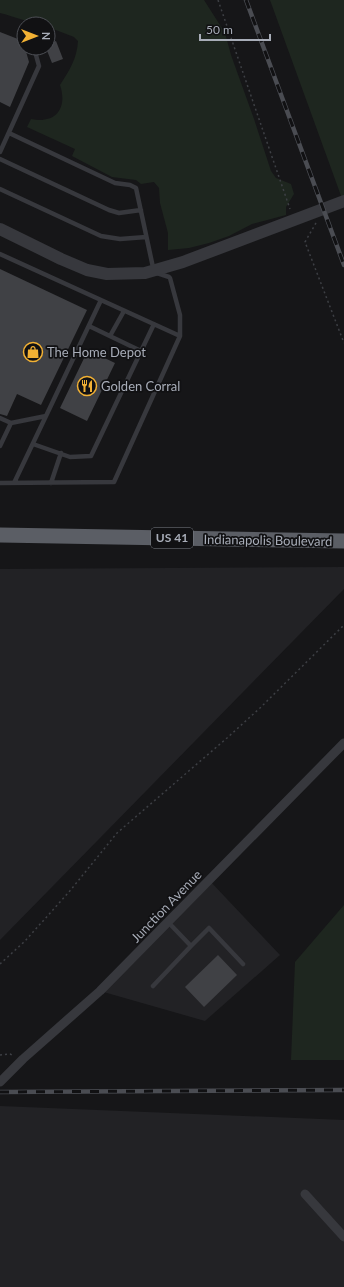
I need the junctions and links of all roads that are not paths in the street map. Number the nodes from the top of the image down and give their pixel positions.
1 (36, 56) edge
2 (9, 134) junction
3 (0, 152) edge
4 (0, 159) edge
5 (0, 189) edge
6 (344, 201) edge
7 (141, 210) junction
8 (0, 229) edge
9 (146, 237) junction
10 (0, 254) edge
11 (154, 272) junction
12 (101, 300) junction
13 (124, 311) junction
14 (154, 324) junction
15 (89, 326) junction
16 (110, 336) junction
17 (180, 336) junction
18 (141, 351) junction
19 (46, 416) junction
20 (0, 418) edge
21 (11, 423) junction
22 (33, 444) junction
23 (0, 446) edge
24 (61, 454) junction
25 (0, 483) edge
26 (14, 483) junction
27 (52, 483) junction
28 (0, 535) edge
29 (344, 541) edge
30 (344, 743) edge
31 (168, 922) junction
32 (191, 946) junction
33 (243, 964) dead end
34 (153, 986) dead end
35 (0, 1082) edge
36 (305, 1194) dead end
37 (344, 1237) edge

1 - 2 lane
2 - 3 lane
2 - 7 lane
4 - 7 lane
5 - 9 lane
6 - 11 street
7 - 9 lane
8 - 11 street
9 - 11 lane
10 - 12 lane
11 - 17 lane
12 - 13 lane
12 - 15 lane
13 - 14 lane
13 - 16 lane
14 - 17 lane
14 - 18 lane
15 - 16 lane
15 - 19 lane
16 - 18 lane
17 - 27 lane
18 - 24 lane
19 - 21 lane
19 - 22 lane
20 - 21 lane
21 - 23 lane
22 - 24 lane
22 - 26 lane
24 - 27 lane
25 - 26 lane
26 - 27 lane
28 - 29 highway, Indianapolis Boulevard / US 41
30 - 31 street, Junction Avenue
31 - 32 lane
31 - 35 street, Junction Avenue
32 - 33 lane
32 - 34 lane
36 - 37 street

